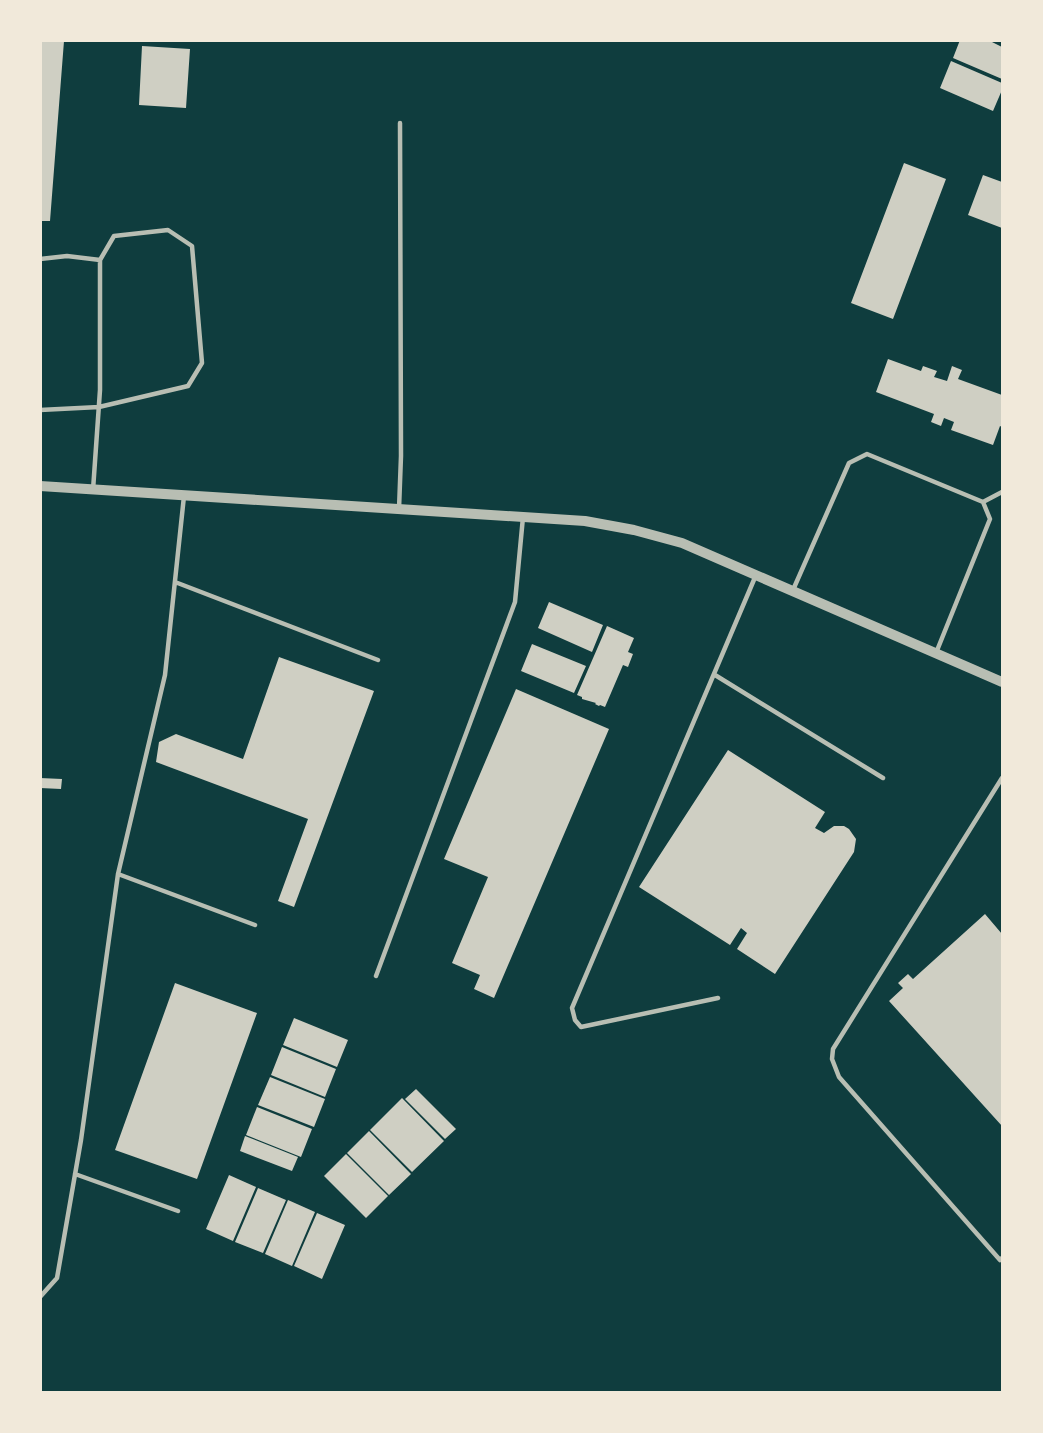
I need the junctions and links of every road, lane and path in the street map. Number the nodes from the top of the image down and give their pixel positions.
1 (400, 123) dead end
2 (40, 259) edge
3 (99, 260) junction
4 (99, 407) junction
5 (40, 410) edge
6 (40, 486) edge
7 (93, 490) junction
8 (1002, 492) edge
9 (184, 496) junction
10 (983, 502) junction
11 (399, 509) junction
12 (523, 517) junction
13 (756, 575) junction
14 (175, 582) junction
15 (793, 590) junction
16 (936, 653) junction
17 (378, 660) dead end
18 (715, 675) junction
19 (1002, 682) edge
20 (883, 778) dead end
21 (1002, 778) edge
22 (1000, 785) edge
23 (117, 874) junction
24 (255, 925) dead end
25 (376, 976) dead end
26 (718, 998) dead end
27 (75, 1174) junction
28 (178, 1211) dead end
29 (1002, 1260) edge
30 (40, 1297) edge

1 - 11 lane
2 - 3 lane
3 - 4 lane
3 - 4 lane
4 - 5 lane
4 - 7 lane
6 - 7 street
7 - 9 street
8 - 10 lane
9 - 11 street
9 - 14 lane
10 - 15 lane
10 - 16 lane
11 - 12 street
12 - 13 street
12 - 25 lane
13 - 15 street
13 - 18 lane
14 - 17 lane
14 - 23 lane
15 - 16 street
16 - 19 street
18 - 20 lane
18 - 26 lane
21 - 22 lane
22 - 29 lane
23 - 24 lane
23 - 27 lane
27 - 28 lane
27 - 30 lane

